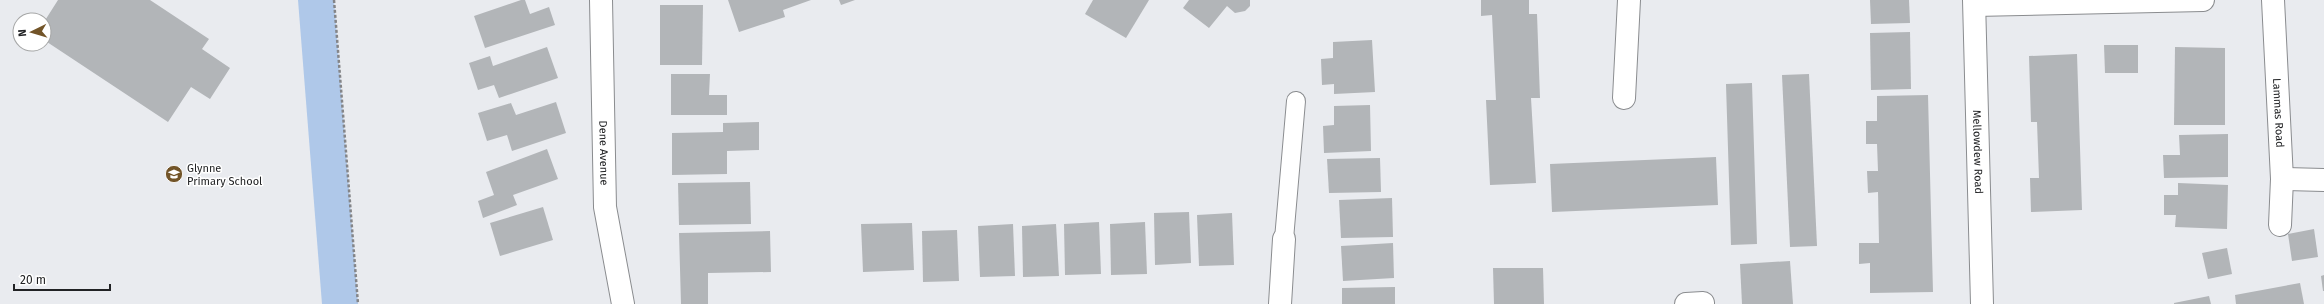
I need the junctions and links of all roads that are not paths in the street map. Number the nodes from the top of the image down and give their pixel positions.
1 (601, 0) edge
2 (1630, 0) edge
3 (2203, 0) edge
4 (2273, 0) edge
5 (1975, 3) edge
6 (1624, 98) dead end
7 (1296, 101) dead end
8 (2282, 179) junction
9 (2324, 180) edge
10 (2280, 225) dead end
11 (1284, 239) joint
12 (623, 304) edge
13 (1280, 304) edge
14 (1982, 304) edge

1 - 12 street, Dene Avenue
2 - 6 street
3 - 5 street
4 - 8 street, Lammas Road
5 - 14 street, Mellowdew Road
7 - 11 lane
8 - 9 street
8 - 10 street, Lammas Road
11 - 13 street

